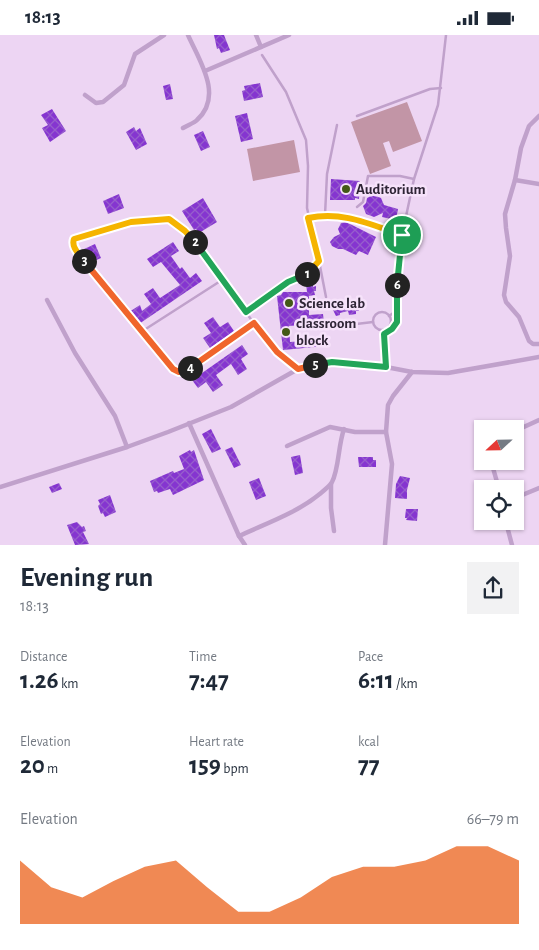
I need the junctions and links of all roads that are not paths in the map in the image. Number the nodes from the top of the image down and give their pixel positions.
1 (164, 35) edge
2 (188, 35) edge
3 (256, 35) edge
4 (289, 35) edge
5 (446, 35) edge
6 (261, 47) junction
7 (262, 55) dead end
8 (205, 71) junction
9 (441, 88) junction
10 (85, 95) dead end
11 (539, 116) edge
12 (356, 117) dead end
13 (337, 125) dead end
14 (183, 128) dead end
15 (414, 179) junction
16 (515, 180) junction
17 (539, 184) edge
18 (357, 207) dead end
19 (325, 215) junction
20 (308, 218) junction
21 (402, 235) junction
22 (319, 261) junction
23 (222, 280) junction
24 (326, 297) dead end
25 (47, 300) dead end
26 (396, 311) junction
27 (246, 312) junction
28 (389, 316) junction
29 (254, 323) junction
30 (373, 323) junction
31 (331, 327) dead end
32 (384, 330) junction
33 (141, 332) junction
34 (384, 334) junction
35 (539, 344) edge
36 (539, 357) edge
37 (386, 367) junction
38 (298, 369) junction
39 (412, 371) junction
40 (539, 420) edge
41 (189, 423) junction
42 (524, 427) edge
43 (344, 429) junction
44 (386, 432) junction
45 (287, 446) dead end
46 (127, 447) junction
47 (331, 484) junction
48 (0, 487) edge
49 (539, 488) edge
50 (524, 494) edge
51 (508, 530) edge
52 (334, 531) dead end
53 (239, 536) junction
54 (245, 545) edge
55 (385, 545) edge
56 (512, 545) edge

1 - 10 street
2 - 8 street
3 - 6 street
4 - 6 street
5 - 9 lane
6 - 8 street
7 - 20 lane
8 - 14 street
9 - 12 lane
9 - 15 lane
11 - 16 street
13 - 19 lane
15 - 18 lane
15 - 21 lane
16 - 17 street
16 - 35 street
19 - 20 lane
19 - 21 lane
20 - 22 lane
21 - 26 lane
22 - 24 lane
22 - 27 lane
23 - 27 lane
23 - 33 lane
23 - 33 lane
25 - 46 street
26 - 28 lane
26 - 34 lane
27 - 29 lane
28 - 30 lane
28 - 32 lane
29 - 33 lane
29 - 38 lane
30 - 31 lane
30 - 32 lane
32 - 34 lane
34 - 37 lane
36 - 39 street
37 - 38 street
37 - 39 street
38 - 41 street
39 - 44 street
40 - 42 street
41 - 46 street
41 - 53 street
43 - 44 street
43 - 45 street
43 - 47 street
44 - 55 street
46 - 48 street
47 - 52 street
47 - 53 street
49 - 50 street
51 - 56 street
53 - 54 street

